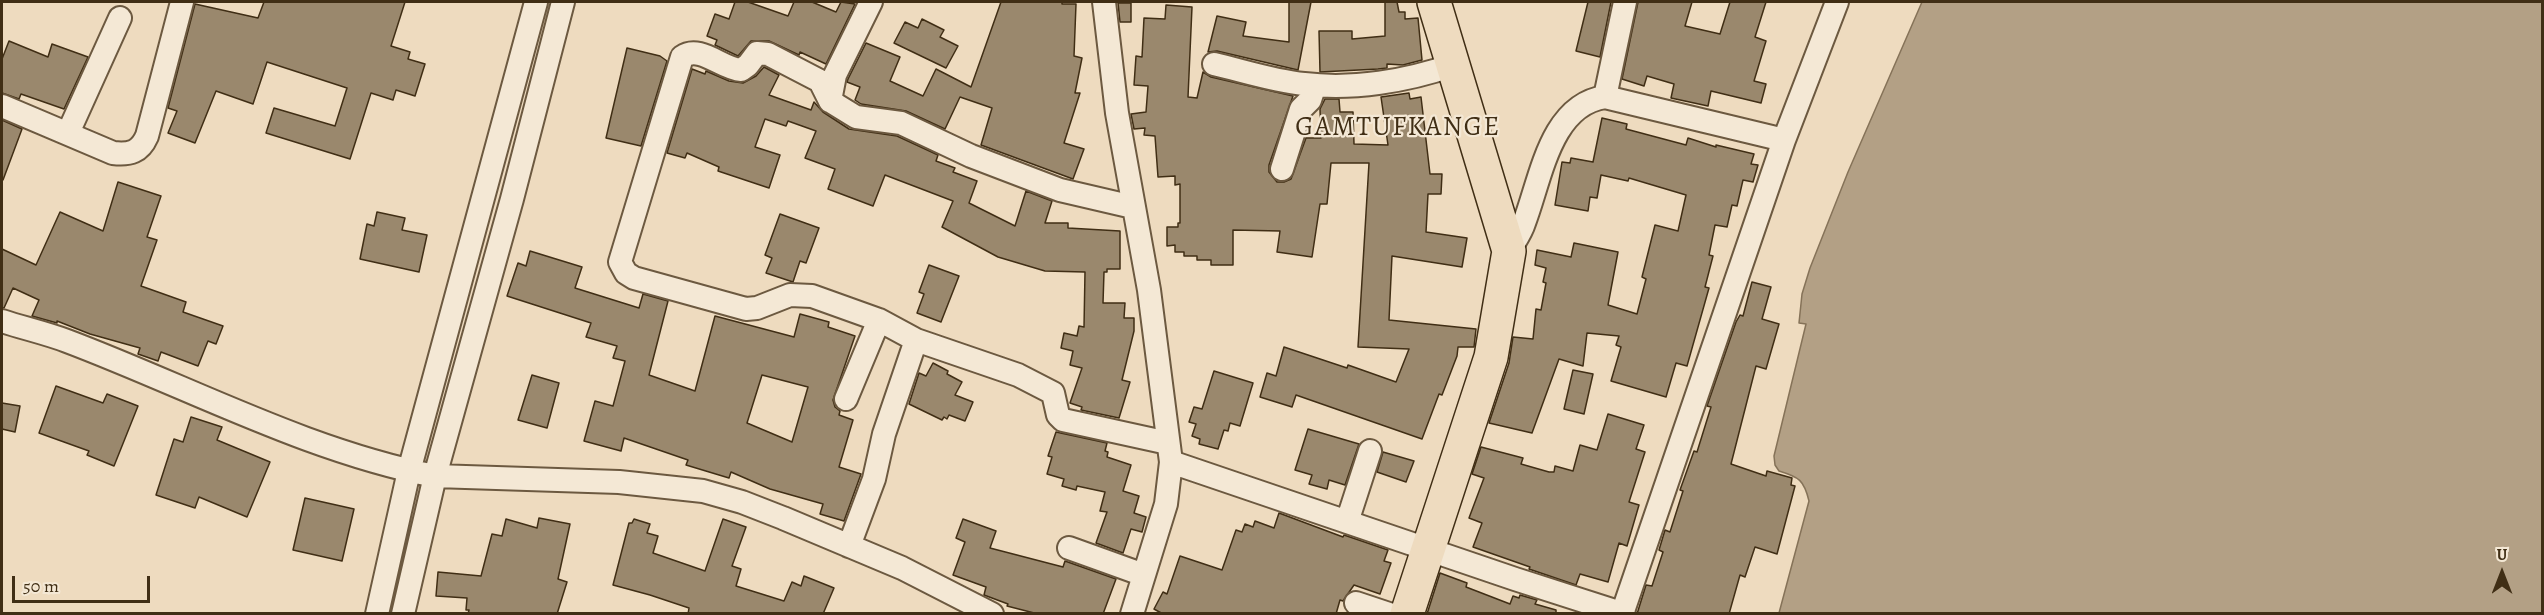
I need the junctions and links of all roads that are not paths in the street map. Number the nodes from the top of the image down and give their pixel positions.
1 (182, 2) edge
2 (536, 2) edge
3 (563, 2) edge
4 (871, 2) edge
5 (1104, 2) edge
6 (1434, 2) edge
7 (1625, 2) edge
8 (1836, 2) edge
9 (120, 18) dead end
10 (1214, 64) dead end
11 (1453, 65) junction
12 (1315, 85) junction
13 (1605, 97) junction
14 (830, 101) junction
15 (2, 106) edge
16 (68, 133) junction
17 (1784, 140) junction
18 (1282, 169) dead end
19 (1133, 207) junction
20 (1509, 251) junction
21 (879, 320) junction
22 (2, 321) edge
23 (916, 340) junction
24 (846, 399) dead end
25 (1370, 451) dead end
26 (1170, 453) junction
27 (409, 471) junction
28 (435, 476) junction
29 (1347, 522) junction
30 (849, 546) junction
31 (1069, 548) dead end
32 (1428, 549) junction
33 (1144, 575) junction
34 (1356, 603) dead end
35 (1623, 613) edge
36 (377, 614) edge
37 (403, 614) edge
38 (992, 614) edge
39 (1132, 614) edge
40 (1389, 614) edge
41 (1407, 614) edge

1 - 16 street
2 - 27 street
3 - 28 street
4 - 14 street
5 - 19 street
6 - 11 highway
7 - 13 street
8 - 17 street
9 - 16 street
10 - 12 street
11 - 12 street
11 - 20 highway
12 - 18 street
13 - 17 street
13 - 20 street
14 - 19 street
14 - 21 street
15 - 16 street
17 - 35 street
19 - 26 street
20 - 32 highway
21 - 23 street
21 - 24 street
22 - 27 street
23 - 26 street
23 - 30 street
25 - 29 street
26 - 29 street
26 - 33 street
27 - 28 street
27 - 36 street
28 - 30 street
28 - 37 street
29 - 32 street
30 - 38 street
31 - 33 street
32 - 35 street
32 - 41 highway
33 - 39 street
34 - 40 street

